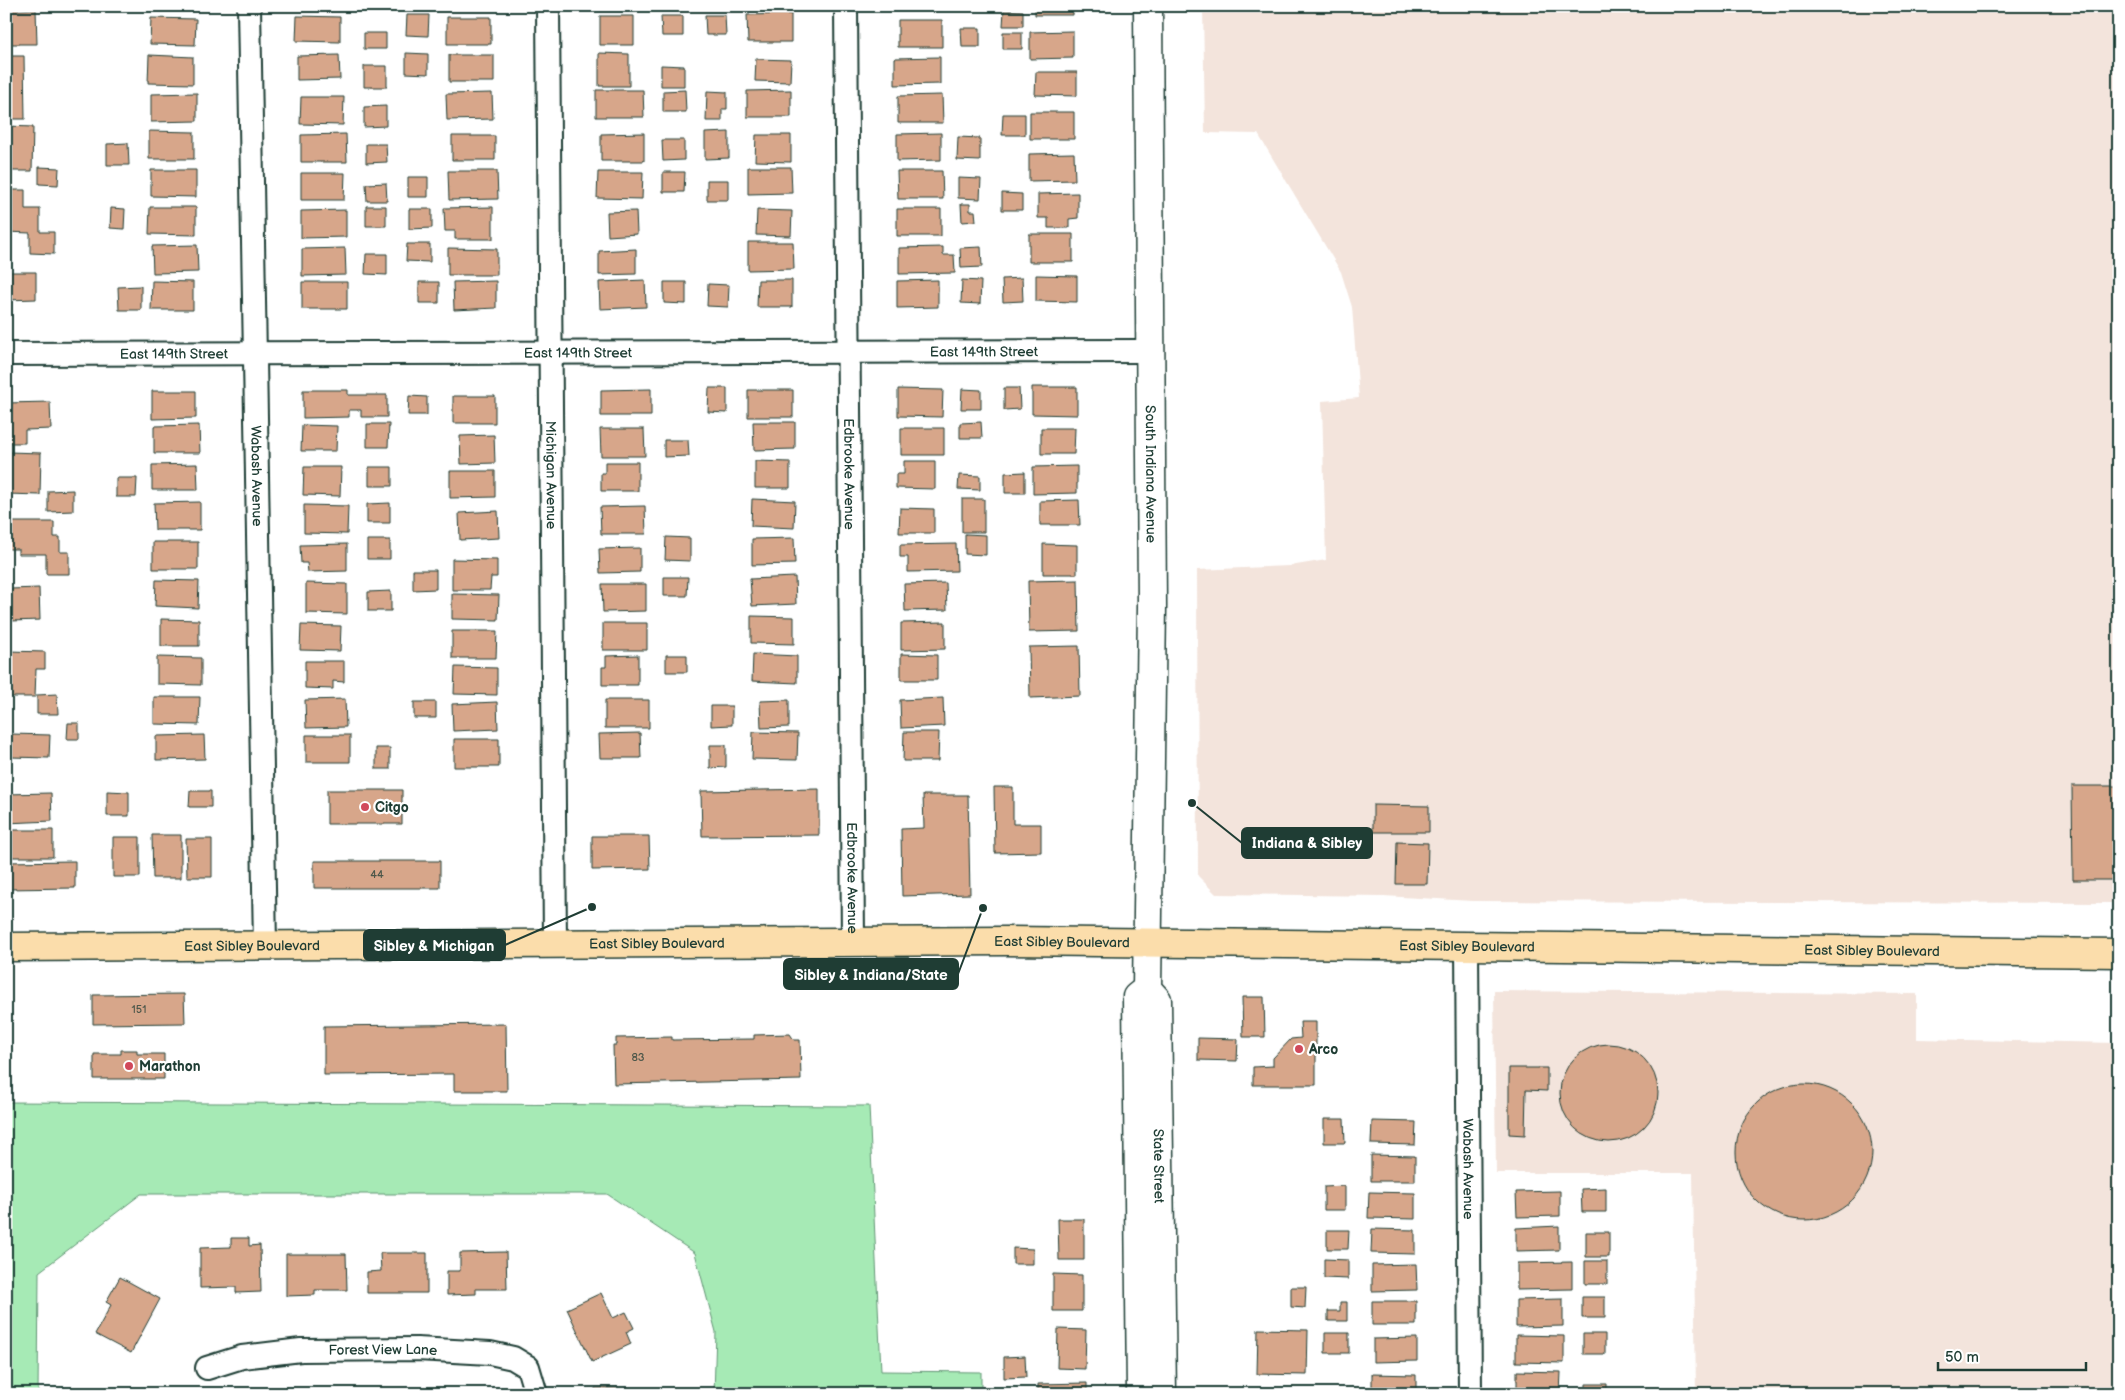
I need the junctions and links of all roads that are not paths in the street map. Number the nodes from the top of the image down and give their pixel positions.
1 (248, 6) edge
2 (548, 6) edge
3 (846, 6) edge
4 (1148, 6) edge
5 (848, 351) junction
6 (1150, 351) junction
7 (551, 352) junction
8 (254, 353) junction
9 (6, 354) edge
10 (853, 942) junction
11 (1149, 942) junction
12 (556, 944) junction
13 (1467, 944) junction
14 (265, 946) junction
15 (6, 947) edge
16 (2112, 953) edge
17 (1142, 993) junction
18 (207, 1368) dead end
19 (536, 1394) edge
20 (1141, 1394) edge
21 (1162, 1394) edge
22 (1470, 1394) edge

1 - 8 street, Wabash Avenue
2 - 7 street, Michigan Avenue
3 - 5 street, Edbrooke Avenue
4 - 6 main road, South Indiana Avenue
5 - 6 street, East 149th Street
5 - 7 street, East 149th Street
5 - 10 street, Edbrooke Avenue
6 - 11 main road, South Indiana Avenue
7 - 8 street, East 149th Street
7 - 12 street, Michigan Avenue
8 - 9 street, East 149th Street
8 - 14 street, Wabash Avenue
10 - 11 main road, East Sibley Boulevard
10 - 12 main road, East Sibley Boulevard
11 - 13 main road, East Sibley Boulevard
11 - 17 main road, State Street
12 - 14 main road, East Sibley Boulevard
13 - 16 main road, East Sibley Boulevard
13 - 22 street, Wabash Avenue
14 - 15 main road, East Sibley Boulevard
17 - 20 main road, State Street
17 - 21 main road, State Street
18 - 19 street, Forest View Lane

